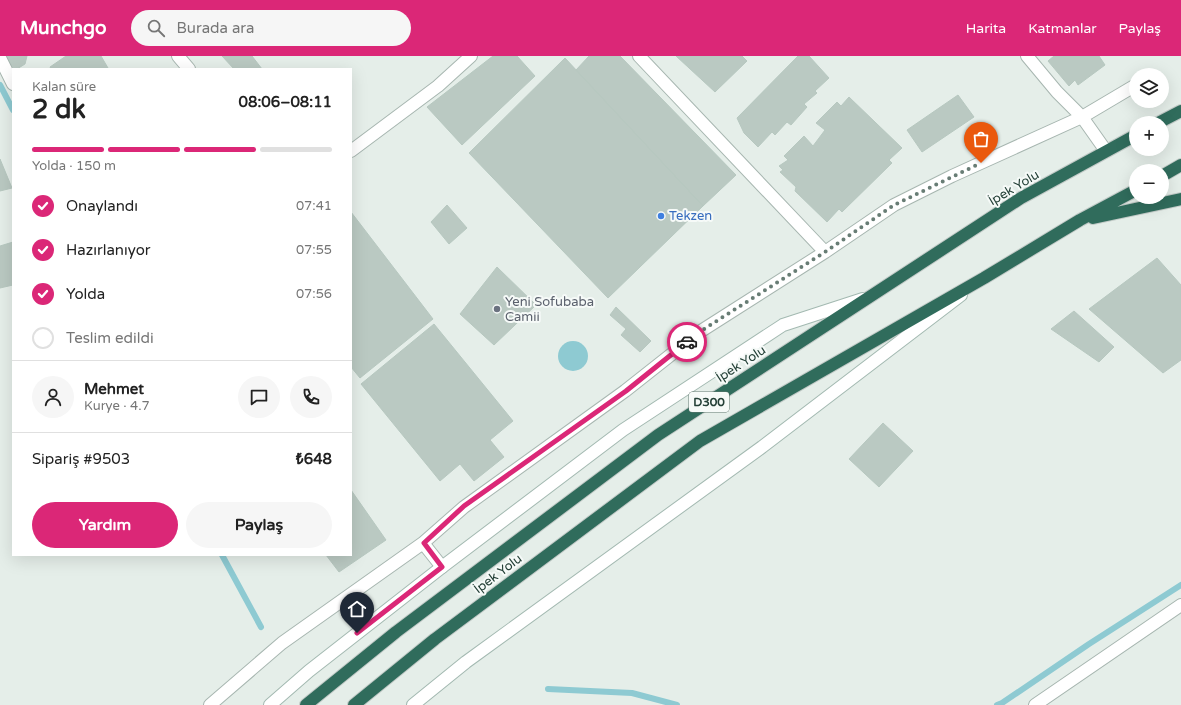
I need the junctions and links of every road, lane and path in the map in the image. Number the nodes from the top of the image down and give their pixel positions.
1 (178, 56) edge
2 (471, 56) edge
3 (639, 56) edge
4 (1027, 56) edge
5 (0, 58) edge
6 (188, 68) edge
7 (12, 82) edge
8 (1129, 89) edge
9 (1181, 111) edge
10 (1082, 117) junction
11 (1169, 117) edge
12 (1129, 139) edge
13 (352, 150) edge
14 (1106, 151) junction
15 (1181, 165) edge
16 (1169, 172) edge
17 (1129, 194) edge
18 (1181, 199) edge
19 (1080, 220) junction
20 (825, 252) junction
21 (984, 278) junction
22 (868, 298) junction
23 (424, 543) junction
24 (442, 567) junction
25 (1181, 605) edge
26 (210, 705) edge
27 (270, 705) edge
28 (306, 705) edge
29 (354, 705) edge
30 (413, 705) edge
31 (1034, 705) edge

1 - 6 street
2 - 13 street
3 - 20 street
4 - 10 street
5 - 7 street
8 - 10 street
9 - 11 highway
10 - 14 street
10 - 20 street
12 - 14 highway, İpek Yolu / D300
14 - 22 highway, İpek Yolu / D300
15 - 16 highway
17 - 19 highway, İpek Yolu / D300
18 - 19 highway
19 - 21 highway, İpek Yolu / D300
20 - 23 street
21 - 29 highway, İpek Yolu / D300
21 - 30 street
22 - 24 street
22 - 28 highway, İpek Yolu / D300
23 - 24 street
23 - 26 street
24 - 27 street
25 - 31 street

